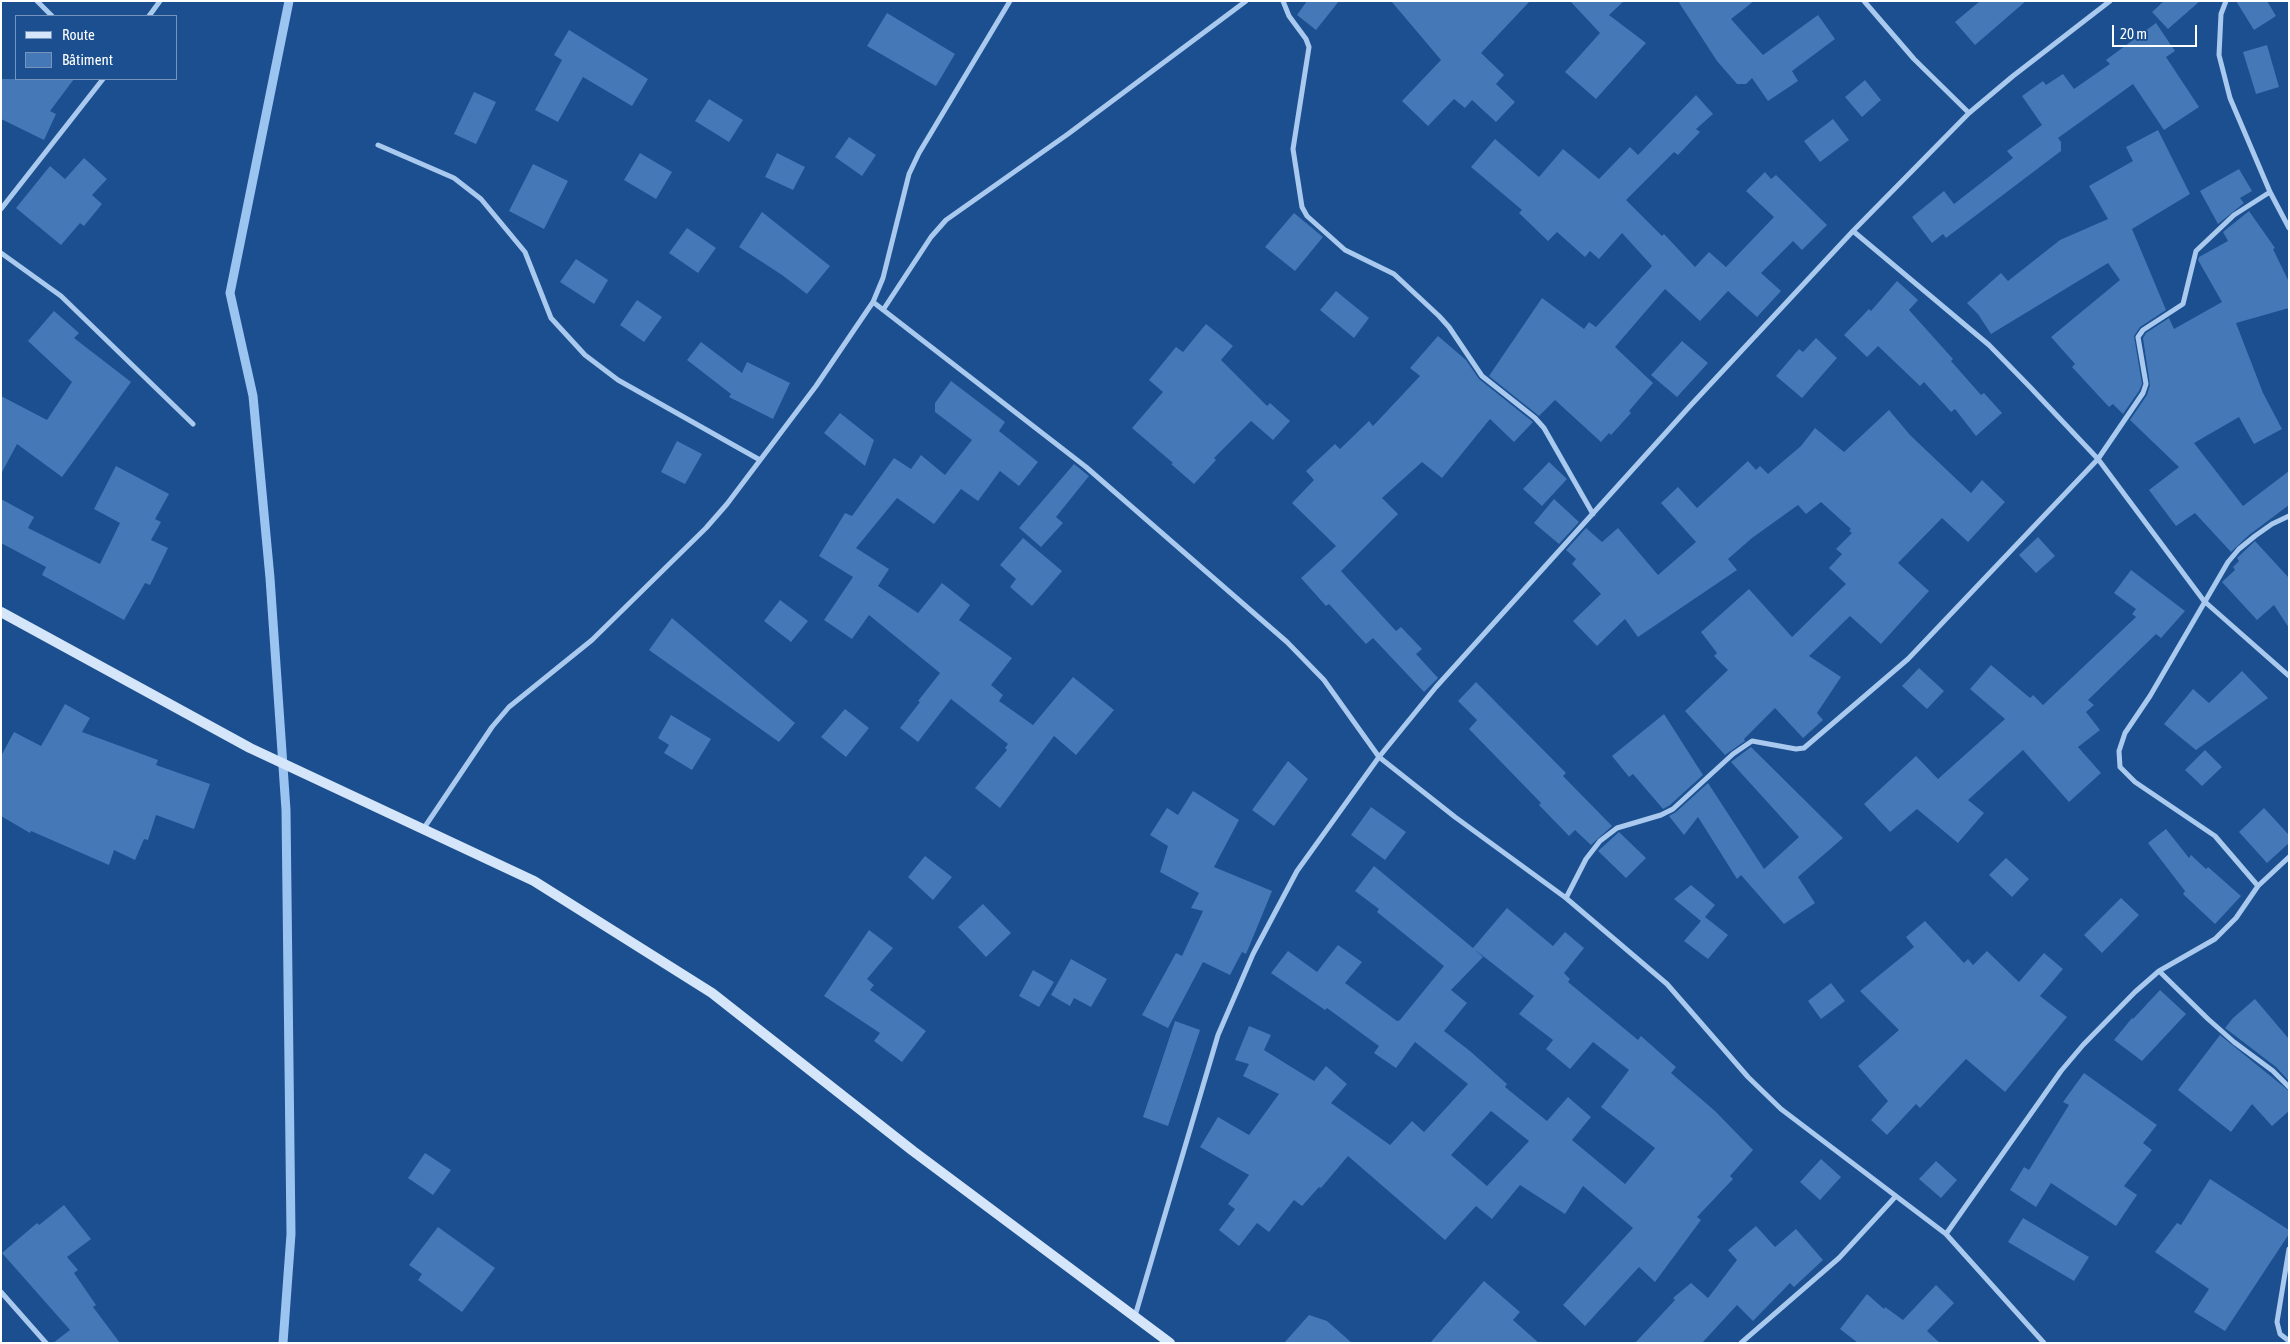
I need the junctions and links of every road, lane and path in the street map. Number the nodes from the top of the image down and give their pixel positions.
1 (37, 1) edge
2 (160, 1) edge
3 (1010, 1) edge
4 (1246, 1) edge
5 (1283, 1) edge
6 (1864, 1) edge
7 (2110, 1) edge
8 (2226, 1) edge
9 (51, 15) edge
10 (150, 15) edge
11 (103, 80) edge
12 (1969, 113) junction
13 (378, 145) dead end
14 (2270, 192) junction
15 (1, 209) edge
16 (2289, 228) edge
17 (1853, 231) junction
18 (1, 253) edge
19 (873, 302) junction
20 (883, 310) junction
21 (193, 424) dead end
22 (2098, 459) junction
23 (760, 460) junction
24 (1593, 514) junction
25 (2289, 516) edge
26 (2204, 601) junction
27 (1, 612) edge
28 (2289, 676) edge
29 (1379, 756) junction
30 (424, 828) junction
31 (2289, 857) edge
32 (2258, 886) junction
33 (1566, 898) junction
34 (2160, 971) junction
35 (2289, 1087) edge
36 (1896, 1196) junction
37 (1946, 1234) junction
38 (2289, 1248) edge
39 (1, 1292) edge
40 (1135, 1317) junction
41 (2289, 1341) edge
42 (46, 1343) edge
43 (1170, 1343) edge
44 (1741, 1343) edge
45 (2044, 1343) edge

1 - 9 street
2 - 10 street
3 - 19 street
4 - 20 street
5 - 24 street
6 - 12 street
7 - 12 street
8 - 14 street
11 - 15 street
12 - 17 street
13 - 23 street
14 - 16 street
14 - 22 street
17 - 22 street
17 - 24 street
18 - 21 street
19 - 20 street
19 - 23 street
20 - 29 street
22 - 26 street
22 - 33 street
23 - 30 street
24 - 29 street
25 - 26 street
26 - 28 street
26 - 32 street
27 - 30 main road
29 - 33 street
29 - 40 street
30 - 40 main road
31 - 32 street
32 - 34 street
33 - 36 street
34 - 35 street
34 - 37 street
36 - 37 street
36 - 44 street
37 - 45 street
38 - 41 street
39 - 42 street
40 - 43 main road

